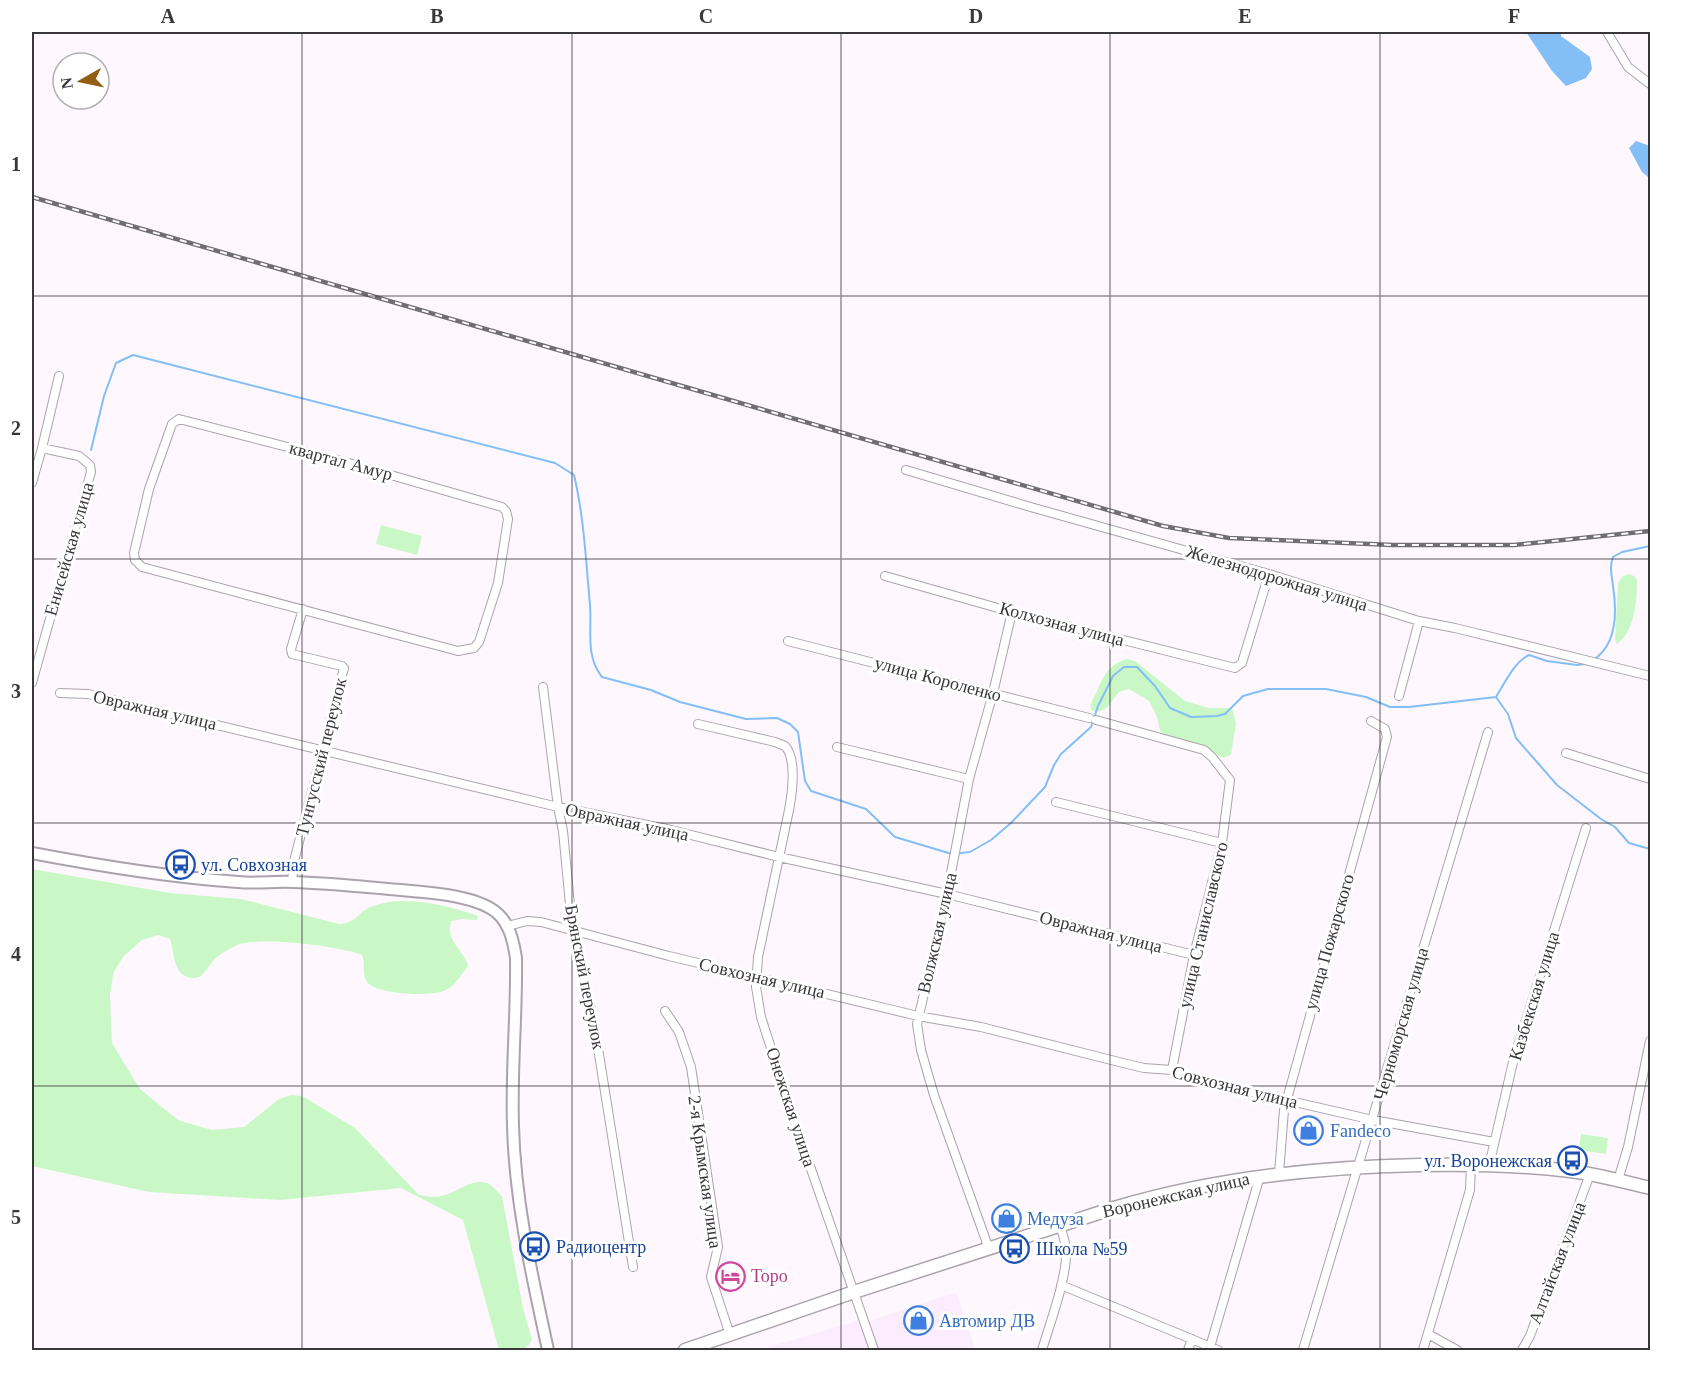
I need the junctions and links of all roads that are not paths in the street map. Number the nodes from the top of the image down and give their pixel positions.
1 (1607, 32) edge
2 (1650, 84) edge
3 (59, 376) dead end
4 (42, 448) junction
5 (906, 470) dead end
6 (32, 483) edge
7 (1269, 574) junction
8 (885, 576) dead end
9 (303, 609) junction
10 (1012, 612) junction
11 (1419, 621) junction
12 (788, 641) dead end
13 (1650, 676) edge
14 (32, 683) edge
15 (543, 687) dead end
16 (60, 693) dead end
17 (993, 693) junction
18 (1400, 696) dead end
19 (1371, 721) dead end
20 (698, 724) dead end
21 (1488, 732) dead end
22 (837, 747) dead end
23 (324, 749) junction
24 (1566, 753) dead end
25 (969, 779) junction
26 (1650, 779) edge
27 (1230, 780) joint
28 (1056, 802) dead end
29 (558, 807) junction
30 (1587, 828) dead end
31 (1222, 843) junction
32 (32, 853) edge
33 (779, 857) junction
34 (292, 882) junction
35 (947, 894) junction
36 (508, 926) junction
37 (574, 932) junction
38 (1194, 955) junction
39 (756, 976) junction
40 (665, 1011) dead end
41 (918, 1016) junction
42 (1650, 1041) edge
43 (1648, 1065) edge
44 (1172, 1070) junction
45 (1286, 1100) junction
46 (1373, 1120) junction
47 (1494, 1142) junction
48 (1471, 1164) junction
49 (1357, 1166) junction
50 (1489, 1166) junction
51 (1279, 1174) junction
52 (1590, 1174) junction
53 (1260, 1176) junction
54 (1618, 1180) junction
55 (1650, 1188) edge
56 (1060, 1225) junction
57 (989, 1249) junction
58 (633, 1267) dead end
59 (1061, 1285) junction
60 (854, 1292) junction
61 (1428, 1334) junction
62 (730, 1335) junction
63 (1192, 1339) junction
64 (1209, 1347) junction
65 (548, 1350) edge
66 (685, 1350) edge
67 (874, 1350) edge
68 (1042, 1350) edge
69 (1188, 1350) edge
70 (1218, 1350) edge
71 (1303, 1350) edge
72 (1423, 1350) edge
73 (1457, 1350) edge
74 (1522, 1350) edge

1 - 2 street
3 - 4 street
4 - 6 street
4 - 14 street, Енисейская улица
5 - 7 street, Железнодорожная улица
7 - 10 street, Колхозная улица
7 - 11 street, Железнодорожная улица
8 - 10 street, Колхозная улица
9 - 9 street, квартал Амур
9 - 23 street, Тунгусский переулок
10 - 17 street, Волжская улица
11 - 13 street, Железнодорожная улица
11 - 18 street
12 - 17 street, улица Короленко
15 - 29 street, Брянский переулок
16 - 23 street, Овражная улица
17 - 25 street, Волжская улица
17 - 27 street, улица Короленко
19 - 45 street, улица Пожарского
20 - 33 street, Онежская улица
21 - 46 street, Черноморская улица
22 - 25 street
23 - 29 street, Овражная улица
23 - 34 street, Тунгусский переулок
24 - 26 street
25 - 35 street, Волжская улица
27 - 31 street, улица Станиславского
28 - 31 street
29 - 33 street, Овражная улица
29 - 37 street, Брянский переулок
30 - 47 street, Казбекская улица
31 - 38 street, улица Станиславского
32 - 34 main road
33 - 35 street, Овражная улица
33 - 39 street, Онежская улица
34 - 36 main road
35 - 38 street, Овражная улица
35 - 41 street, Волжская улица
36 - 37 street, Совхозная улица
36 - 65 main road
37 - 39 street, Совхозная улица
37 - 58 street, Брянский переулок
38 - 44 street, улица Станиславского
39 - 41 street, Совхозная улица
39 - 60 street, Онежская улица
40 - 62 street, 2-я Крымская улица
41 - 44 street, Совхозная улица
41 - 57 street, Волжская улица
42 - 43 street
43 - 54 street
44 - 45 street, Совхозная улица
45 - 46 street, Совхозная улица
45 - 51 street, улица Пожарского
46 - 47 street, Совхозная улица
46 - 49 street, Черноморская улица
47 - 50 street, Казбекская улица
48 - 49 highway, Воронежская улица
48 - 50 highway, Воронежская улица
48 - 61 street
49 - 51 highway, Воронежская улица
49 - 71 street, Черноморская улица
50 - 52 highway, Воронежская улица
51 - 53 highway, Воронежская улица
52 - 54 highway, Воронежская улица
52 - 74 street, Алтайская улица
53 - 56 highway, Воронежская улица
53 - 64 street
54 - 55 highway, Воронежская улица
56 - 57 highway, Воронежская улица
56 - 59 street
57 - 60 highway, Воронежская улица
59 - 63 street
59 - 68 street
60 - 62 highway, Воронежская улица
60 - 67 street, Онежская улица
61 - 72 street
61 - 73 street
62 - 66 highway, Воронежская улица
63 - 64 street
63 - 69 street
64 - 70 street

